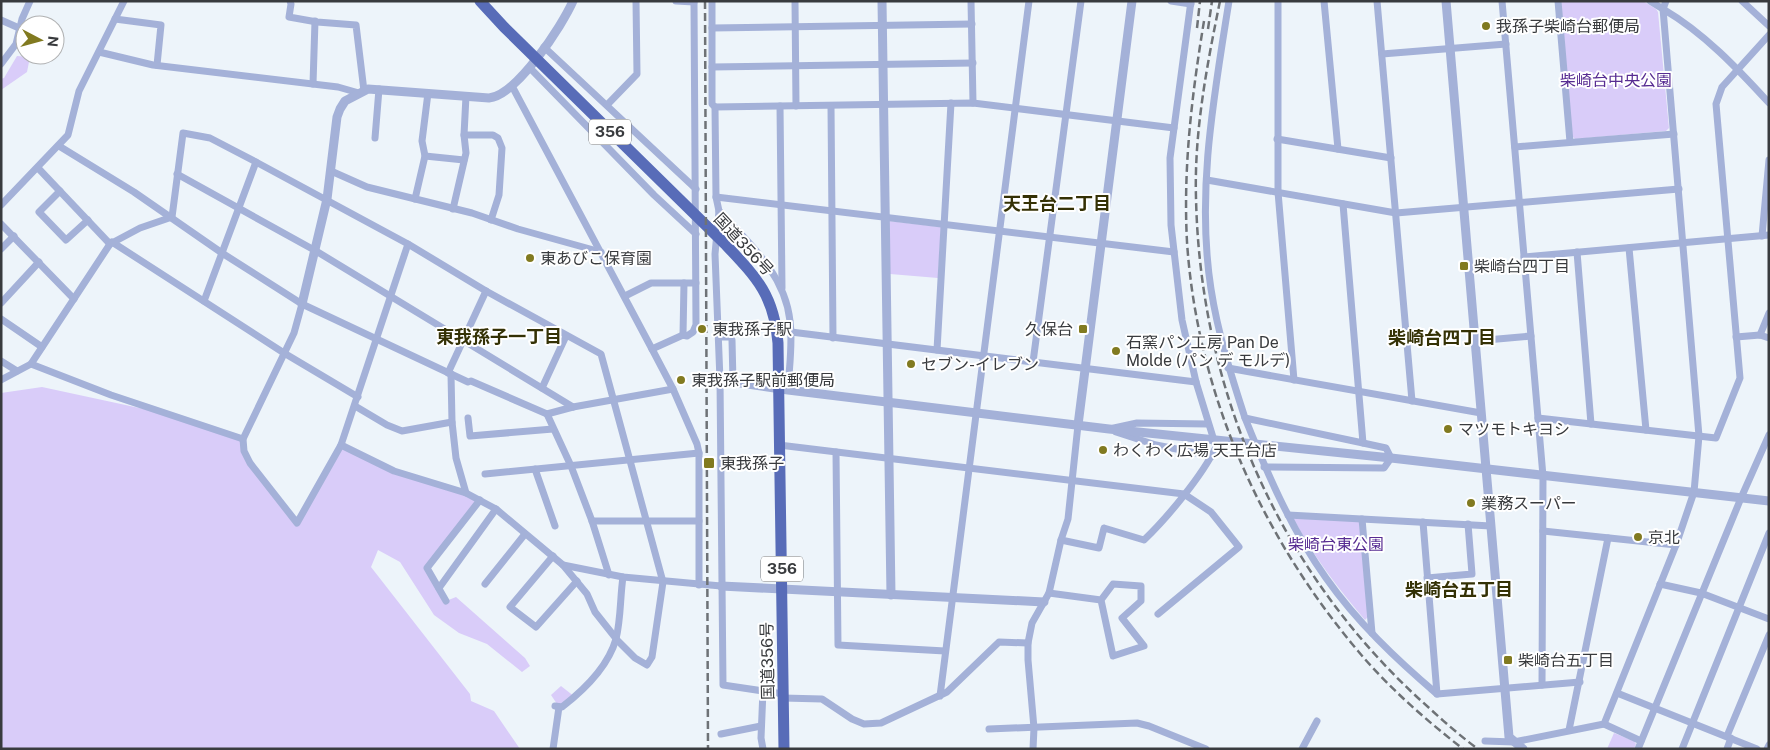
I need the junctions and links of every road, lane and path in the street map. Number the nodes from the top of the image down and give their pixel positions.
1 (30, 1) edge
2 (124, 1) edge
3 (290, 1) edge
4 (480, 1) edge
5 (563, 1) edge
6 (636, 1) edge
7 (676, 1) edge
8 (694, 1) edge
9 (712, 1) edge
10 (794, 1) edge
11 (882, 1) edge
12 (971, 1) edge
13 (1029, 1) edge
14 (1080, 1) edge
15 (1132, 1) edge
16 (1171, 1) edge
17 (1229, 1) edge
18 (1278, 1) edge
19 (1324, 1) edge
20 (1377, 1) edge
21 (1446, 1) edge
22 (1502, 1) edge
23 (1558, 1) edge
24 (1650, 1) edge
25 (1742, 1) edge
26 (1191, 2) edge
27 (572, 5) edge
28 (1664, 5) edge
29 (24, 15) edge
30 (1, 20) edge
31 (114, 20) junction
32 (315, 21) junction
33 (972, 24) junction
34 (883, 25) junction
35 (15, 26) edge
36 (795, 26) junction
37 (1769, 26) edge
38 (712, 28) junction
39 (1769, 35) edge
40 (1506, 44) junction
41 (15, 45) edge
42 (544, 47) junction
43 (1450, 49) junction
44 (99, 52) junction
45 (1382, 54) junction
46 (972, 63) junction
47 (1, 64) edge
48 (533, 64) junction
49 (884, 64) junction
50 (157, 65) junction
51 (796, 66) junction
52 (712, 67) junction
53 (1737, 69) junction
54 (313, 84) junction
55 (512, 86) junction
56 (379, 89) junction
57 (361, 92) junction
58 (428, 93) junction
59 (466, 96) junction
60 (951, 103) junction
61 (973, 103) junction
62 (1769, 103) edge
63 (607, 105) junction
64 (884, 105) junction
65 (780, 106) junction
66 (796, 106) junction
67 (831, 106) junction
68 (715, 107) junction
69 (1016, 108) junction
70 (1066, 114) junction
71 (1117, 120) junction
72 (1174, 128) junction
73 (1674, 134) junction
74 (464, 135) junction
75 (375, 138) dead end
76 (1277, 139) junction
77 (1570, 142) junction
78 (59, 146) junction
79 (1515, 147) junction
80 (1338, 149) junction
81 (425, 156) junction
82 (1391, 158) junction
83 (464, 160) junction
84 (1769, 160) edge
85 (256, 162) junction
86 (38, 168) junction
87 (331, 170) junction
88 (177, 174) junction
89 (1207, 180) junction
90 (1679, 188) junction
91 (696, 189) junction
92 (60, 191) junction
93 (1278, 192) junction
94 (716, 197) junction
95 (415, 199) junction
96 (327, 200) junction
97 (1520, 202) junction
98 (1, 204) edge
99 (1343, 204) junction
100 (782, 205) junction
101 (1464, 208) junction
102 (238, 209) junction
103 (453, 209) junction
104 (719, 211) junction
105 (832, 211) junction
106 (1396, 213) junction
107 (172, 217) junction
108 (886, 218) junction
109 (88, 220) junction
110 (491, 220) junction
111 (1, 224) edge
112 (944, 225) junction
113 (1000, 232) junction
114 (696, 234) junction
115 (1765, 235) edge
116 (14, 236) junction
117 (1050, 238) junction
118 (1728, 238) junction
119 (1683, 242) junction
120 (111, 243) junction
121 (408, 244) junction
122 (1101, 244) junction
123 (1629, 248) junction
124 (1, 249) edge
125 (316, 251) junction
126 (601, 252) junction
127 (1174, 252) junction
128 (1577, 252) junction
129 (222, 254) junction
130 (1524, 257) junction
131 (38, 262) junction
132 (684, 283) junction
133 (696, 283) junction
134 (486, 291) junction
135 (782, 291) junction
136 (625, 296) junction
137 (391, 297) junction
138 (74, 298) junction
139 (204, 301) junction
140 (1, 303) edge
141 (302, 304) junction
142 (1769, 313) edge
143 (1, 320) edge
144 (791, 332) junction
145 (683, 335) junction
146 (1760, 335) junction
147 (566, 336) junction
148 (1531, 336) junction
149 (719, 337) junction
150 (1736, 337) junction
151 (833, 338) junction
152 (1769, 338) edge
153 (377, 340) junction
154 (463, 341) junction
155 (1475, 341) junction
156 (888, 344) junction
157 (42, 347) junction
158 (652, 349) junction
159 (937, 350) junction
160 (284, 353) junction
161 (984, 356) junction
162 (1, 361) edge
163 (1033, 362) junction
164 (31, 364) junction
165 (1085, 368) junction
166 (1228, 368) junction
167 (17, 371) junction
168 (449, 374) junction
169 (1, 380) edge
170 (720, 380) junction
171 (1294, 380) junction
172 (733, 382) junction
173 (1196, 382) junction
174 (542, 388) junction
175 (673, 389) junction
176 (784, 390) junction
177 (1358, 391) junction
178 (358, 397) junction
179 (614, 400) junction
180 (1412, 401) junction
181 (888, 402) junction
182 (355, 406) junction
183 (573, 407) junction
184 (976, 412) junction
185 (1482, 413) junction
186 (547, 414) junction
187 (468, 418) dead end
188 (1245, 418) junction
189 (1538, 418) junction
190 (452, 422) junction
191 (1208, 424) junction
192 (1591, 424) junction
193 (1078, 425) junction
194 (553, 429) junction
195 (1109, 429) junction
196 (1646, 430) junction
197 (1769, 435) edge
198 (1700, 436) junction
199 (244, 439) junction
200 (1363, 443) junction
201 (779, 444) junction
202 (341, 445) junction
203 (836, 452) junction
204 (699, 453) junction
205 (1212, 456) junction
206 (889, 458) junction
207 (1390, 458) junction
208 (630, 460) junction
209 (571, 466) junction
210 (969, 467) junction
211 (1264, 467) junction
212 (535, 469) junction
213 (1486, 469) junction
214 (485, 474) dead end
215 (1543, 476) junction
216 (1073, 480) junction
217 (1694, 492) junction
218 (466, 493) junction
219 (1184, 494) junction
220 (1741, 498) junction
221 (480, 500) junction
222 (1769, 501) edge
223 (496, 510) junction
224 (1288, 515) junction
225 (1362, 519) junction
226 (592, 521) junction
227 (647, 521) junction
228 (699, 521) junction
229 (1423, 522) junction
230 (1468, 524) junction
231 (555, 526) dead end
232 (1491, 526) junction
233 (1543, 531) junction
234 (1769, 533) edge
235 (526, 534) junction
236 (1608, 538) junction
237 (1061, 540) junction
238 (1676, 545) junction
239 (553, 556) junction
240 (563, 565) junction
241 (608, 575) junction
242 (623, 577) junction
243 (1427, 578) junction
244 (577, 581) junction
245 (663, 582) junction
246 (486, 584) dead end
247 (1660, 584) junction
248 (699, 585) junction
249 (721, 586) junction
250 (438, 588) junction
251 (782, 589) junction
252 (836, 592) junction
253 (1049, 593) junction
254 (1702, 593) junction
255 (890, 595) junction
256 (953, 598) junction
257 (1101, 600) junction
258 (446, 602) dead end
259 (1044, 602) junction
260 (1739, 607) junction
261 (1158, 614) dead end
262 (1769, 619) edge
263 (1372, 634) junction
264 (1769, 635) edge
265 (616, 639) junction
266 (1028, 643) junction
267 (946, 651) junction
268 (1580, 682) junction
269 (1542, 685) junction
270 (1505, 688) junction
271 (763, 690) junction
272 (1617, 693) junction
273 (1437, 694) junction
274 (783, 696) junction
275 (940, 696) junction
276 (1655, 708) junction
277 (1317, 721) dead end
278 (1692, 723) junction
279 (1604, 724) junction
280 (761, 726) junction
281 (1034, 728) junction
282 (990, 729) dead end
283 (1569, 730) junction
284 (721, 734) dead end
285 (1729, 737) junction
286 (1485, 741) dead end
287 (1641, 741) junction
288 (1514, 742) junction
289 (1769, 744) edge
290 (553, 749) edge
291 (763, 749) edge
292 (784, 749) edge
293 (1033, 749) edge
294 (1206, 749) edge
295 (1302, 749) edge
296 (1523, 749) edge
297 (1638, 749) edge
298 (1682, 749) edge
299 (1727, 749) edge
300 (1756, 749) edge
301 (1767, 749) edge

1 - 29 street
2 - 31 street
3 - 32 street
4 - 48 highway, 国道356号 / 356
5 - 27 street
6 - 63 street
7 - 8 street
8 - 91 street
9 - 38 street
10 - 36 street
11 - 34 street
12 - 33 street
13 - 69 street
14 - 70 street
15 - 71 street
16 - 26 street
17 - 89 street
18 - 76 street
19 - 80 street
20 - 45 street
21 - 43 street
22 - 40 street
23 - 77 street
24 - 28 street
25 - 37 street
26 - 72 street
27 - 42 street
28 - 53 street
28 - 73 street
30 - 35 street
31 - 44 street
31 - 50 street
32 - 54 street
32 - 57 street
33 - 34 street
33 - 46 street
34 - 36 street
34 - 49 street
36 - 38 street
36 - 51 street
38 - 52 street
39 - 53 street
40 - 43 street
40 - 79 street
41 - 47 street
42 - 48 street
42 - 63 street
43 - 45 street
43 - 101 street
44 - 50 street
44 - 78 street
45 - 82 street
46 - 49 street
46 - 61 street
48 - 55 street
48 - 114 street
48 - 176 highway, 国道356号 / 356
49 - 51 street
49 - 64 street
50 - 54 street
51 - 52 street
51 - 66 street
52 - 68 street
53 - 62 street
53 - 118 street
54 - 57 street
55 - 59 street
55 - 126 street
56 - 57 street
56 - 58 street
56 - 75 street
57 - 87 street
58 - 59 street
58 - 81 street
59 - 74 street
60 - 61 street
60 - 64 street
60 - 112 street
61 - 69 street
63 - 91 street
64 - 67 street
64 - 108 street
65 - 66 street
65 - 68 street
65 - 100 street
66 - 67 street
67 - 105 street
68 - 94 street
69 - 70 street
69 - 113 street
70 - 71 street
70 - 117 street
71 - 72 street
71 - 122 street
72 - 127 street
73 - 77 street
73 - 90 street
74 - 83 street
74 - 110 street
76 - 80 street
76 - 93 street
77 - 79 street
78 - 86 street
78 - 107 street
79 - 97 street
80 - 82 street
81 - 83 street
81 - 95 street
82 - 106 street
83 - 103 street
84 - 115 street
85 - 88 street
85 - 96 street
85 - 102 street
86 - 92 street
86 - 98 street
87 - 95 street
87 - 96 street
88 - 102 street
88 - 107 street
89 - 93 street
89 - 166 street
90 - 97 street
90 - 119 street
91 - 114 street
92 - 109 street
92 - 109 street
93 - 99 street
93 - 171 street
94 - 100 street
94 - 104 street
95 - 103 street
96 - 121 street
96 - 125 street
97 - 101 street
97 - 130 street
99 - 106 street
99 - 177 street
100 - 105 street
100 - 135 street
101 - 106 street
101 - 155 street
102 - 125 street
102 - 129 street
103 - 110 street
104 - 135 street
104 - 149 street
105 - 108 street
105 - 151 street
106 - 180 street
107 - 120 street
107 - 129 street
108 - 112 street
108 - 156 street
109 - 120 street
110 - 126 street
111 - 116 street
112 - 113 street
112 - 159 street
113 - 117 street
113 - 161 street
114 - 133 street
115 - 118 street
116 - 124 street
116 - 131 street
117 - 122 street
117 - 163 street
118 - 119 street
118 - 150 street
119 - 123 street
119 - 198 street
120 - 138 street
120 - 139 street
121 - 134 street
121 - 137 street
122 - 127 street
122 - 165 street
123 - 128 street
123 - 196 street
125 - 137 street
125 - 141 street
126 - 136 street
127 - 173 street
128 - 130 street
128 - 192 street
129 - 139 street
129 - 141 street
130 - 148 street
131 - 138 street
131 - 140 street
132 - 133 street
132 - 136 street
132 - 145 street
133 - 145 street
134 - 147 street
134 - 154 street
135 - 144 street
136 - 158 street
137 - 153 street
137 - 154 street
138 - 157 street
139 - 160 street
141 - 153 street
141 - 160 street
142 - 146 street
143 - 157 street
144 - 151 street
144 - 176 street
145 - 158 street
146 - 150 street
146 - 152 street
147 - 174 street
147 - 179 street
148 - 155 street
148 - 189 street
149 - 170 street
149 - 172 street
150 - 198 street
151 - 156 street
153 - 168 street
153 - 178 street
154 - 168 street
154 - 174 street
155 - 185 street
156 - 159 street
156 - 181 street
157 - 164 street
158 - 175 street
159 - 161 street
160 - 178 street
160 - 199 street
161 - 163 street
161 - 184 street
162 - 167 street
163 - 165 street
164 - 167 street
164 - 199 street
165 - 173 street
165 - 193 street
166 - 171 street
166 - 188 street
167 - 169 street
168 - 186 street
168 - 190 street
170 - 172 street
170 - 249 street
171 - 177 street
172 - 176 street
173 - 191 street
174 - 183 street
175 - 179 street
175 - 204 street
176 - 181 street
176 - 201 highway, 国道356号 / 356
177 - 180 street
177 - 200 street
178 - 182 street
179 - 183 street
179 - 208 street
180 - 185 street
181 - 184 street
181 - 206 street
182 - 190 street
182 - 202 street
183 - 186 street
184 - 193 street
184 - 210 street
185 - 213 street
186 - 194 street
187 - 194 street
188 - 200 street
188 - 211 street
189 - 192 street
189 - 215 street
190 - 218 street
191 - 195 street
191 - 205 street
192 - 196 street
193 - 195 street
193 - 216 street
194 - 209 street
195 - 205 street
195 - 207 street
196 - 198 street
197 - 220 street
198 - 217 street
199 - 202 street
200 - 207 street
201 - 203 street
201 - 251 highway, 国道356号 / 356
202 - 218 street
203 - 206 street
203 - 252 street
204 - 208 street
204 - 228 street
205 - 219 street
206 - 210 street
206 - 255 street
207 - 211 street
207 - 213 street
208 - 209 street
208 - 227 street
209 - 212 street
209 - 226 street
210 - 216 street
210 - 256 street
211 - 224 street
212 - 214 street
212 - 231 street
213 - 215 street
213 - 232 street
215 - 217 street
215 - 233 street
216 - 219 street
216 - 237 street
217 - 220 street
217 - 238 street
218 - 221 street
219 - 237 street
219 - 261 street
220 - 222 street
220 - 254 street
221 - 223 street
221 - 250 street
223 - 235 street
223 - 250 street
224 - 225 street
224 - 263 street
225 - 229 street
225 - 263 street
226 - 227 street
226 - 241 street
227 - 228 street
227 - 245 street
228 - 248 street
229 - 230 street
229 - 243 street
230 - 232 street
230 - 243 street
232 - 270 street
233 - 236 street
233 - 269 street
234 - 260 street
235 - 239 street
235 - 246 street
236 - 238 street
236 - 268 street
237 - 253 street
238 - 247 street
239 - 240 street
239 - 244 street
240 - 241 street
240 - 244 street
241 - 242 street
242 - 245 street
242 - 265 street
243 - 273 street
244 - 265 street
245 - 248 street
245 - 265 street
247 - 254 street
247 - 272 street
248 - 249 street
249 - 251 street
249 - 271 street
250 - 258 street
251 - 252 street
251 - 274 highway, 国道356号 / 356
252 - 255 street
252 - 267 street
253 - 257 street
253 - 259 street
254 - 260 street
254 - 276 street
255 - 256 street
256 - 259 street
256 - 267 street
257 - 257 street
259 - 266 street
260 - 262 street
260 - 278 street
263 - 273 street
264 - 285 street
265 - 290 street
266 - 275 street
266 - 281 street
267 - 275 street
268 - 269 street
268 - 283 street
269 - 270 street
270 - 273 street
270 - 288 street
271 - 274 street
271 - 280 street
272 - 276 street
272 - 279 street
274 - 275 street
274 - 292 highway, 国道356号 / 356
276 - 278 street
276 - 287 street
277 - 295 street
278 - 285 street
278 - 298 street
279 - 283 street
279 - 287 street
280 - 284 street
280 - 291 street
281 - 282 street
281 - 293 street
281 - 294 street
283 - 288 street
285 - 299 street
285 - 300 street
286 - 288 street
287 - 297 street
288 - 296 street
289 - 301 street

